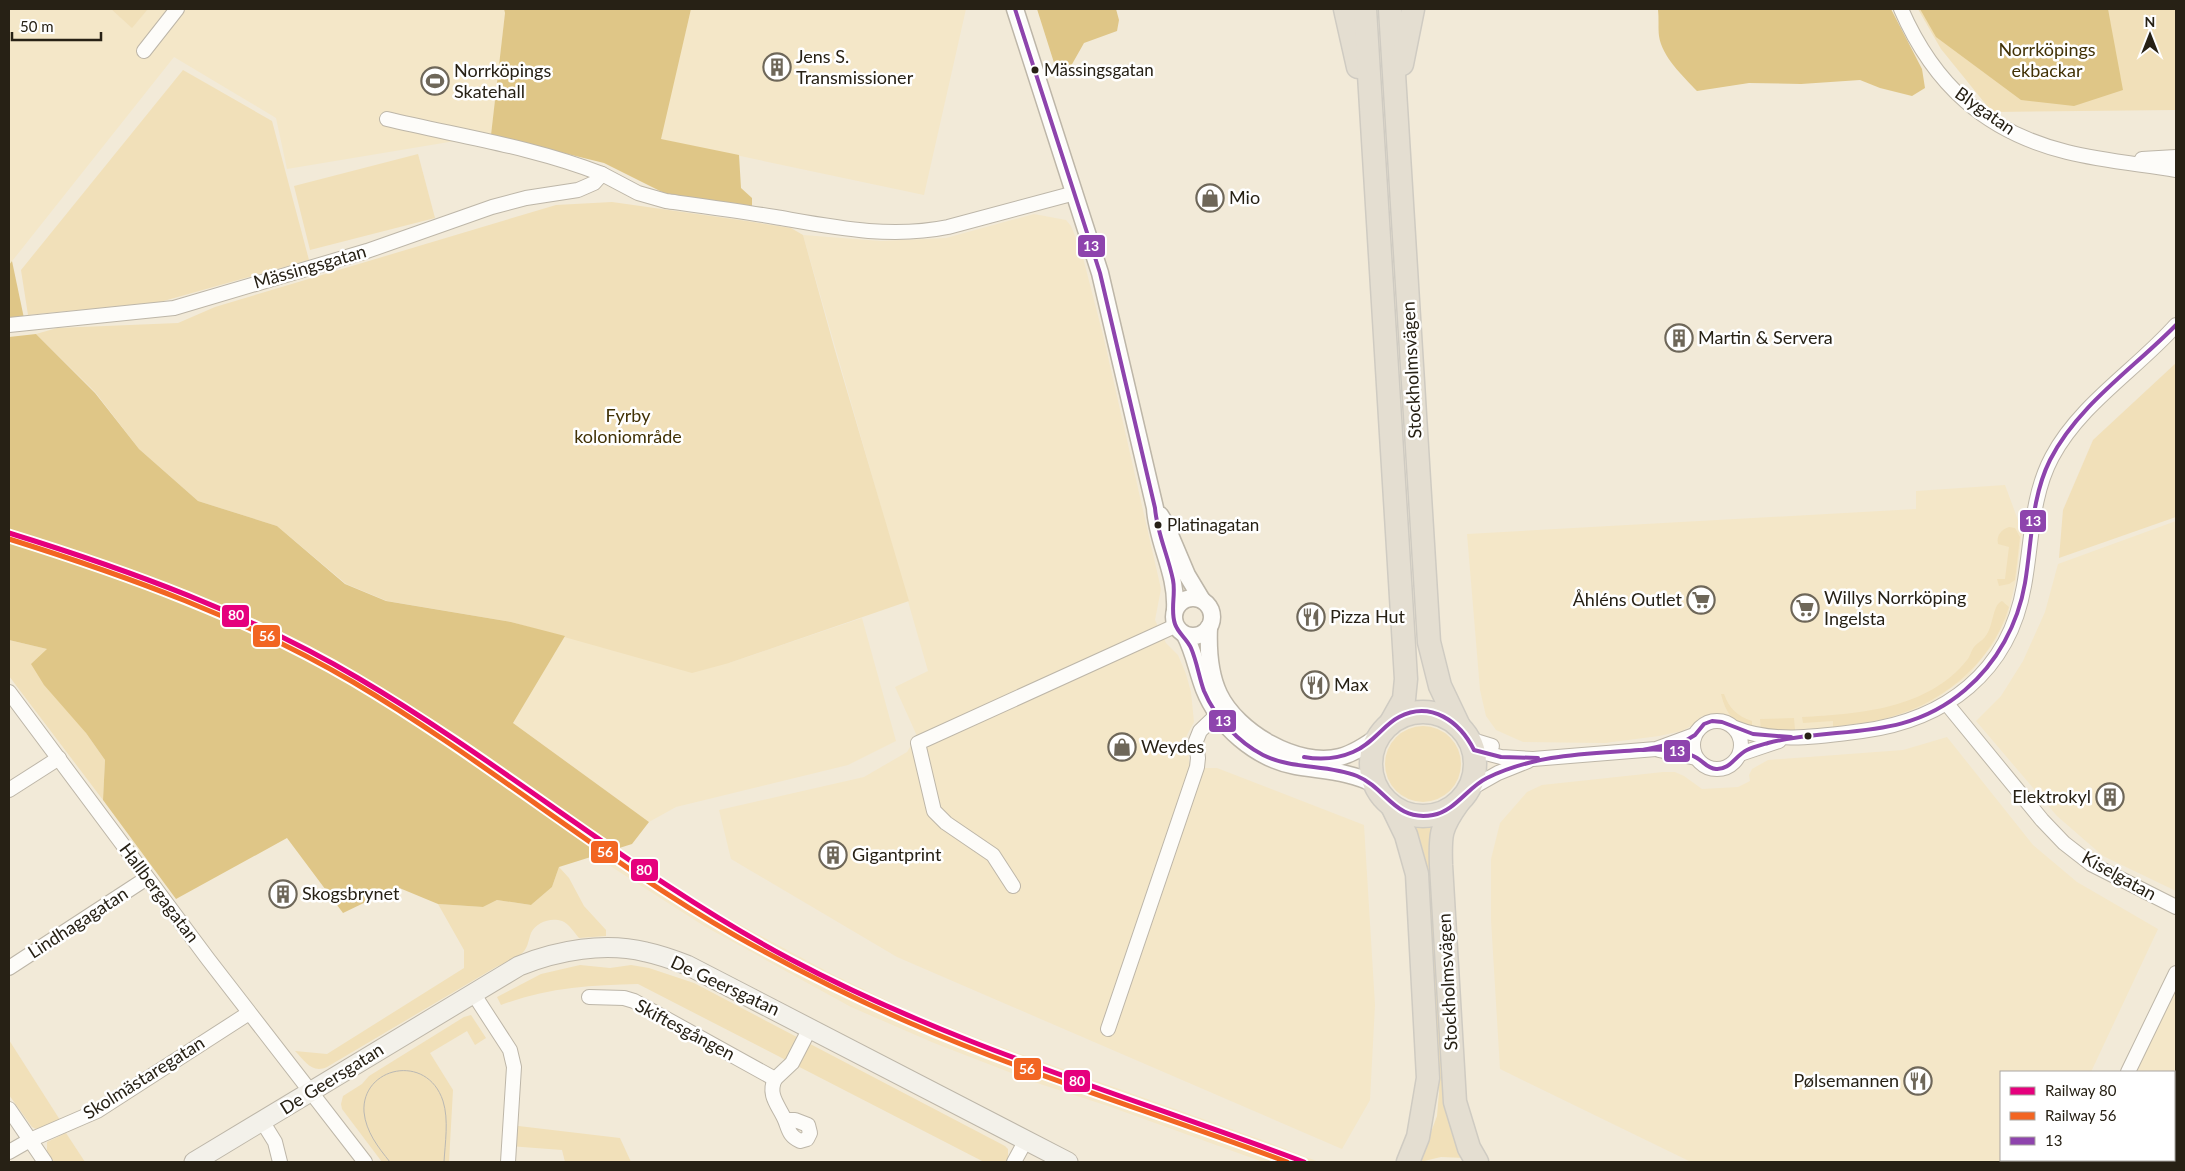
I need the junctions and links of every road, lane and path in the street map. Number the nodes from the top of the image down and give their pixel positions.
1 (177, 9) edge
2 (1015, 9) edge
3 (1345, 9) edge
4 (1365, 9) edge
5 (1390, 9) edge
6 (1413, 9) edge
7 (1901, 9) edge
8 (144, 51) dead end
9 (1396, 102) junction
10 (387, 119) dead end
11 (1373, 141) junction
12 (2176, 157) edge
13 (2109, 159) junction
14 (2176, 170) edge
15 (602, 174) junction
16 (1075, 193) junction
17 (9, 325) edge
18 (2176, 325) edge
19 (1154, 508) junction
20 (1202, 600) junction
21 (1175, 609) junction
22 (1209, 627) junction
23 (1180, 630) junction
24 (9, 692) edge
25 (1947, 704) junction
26 (1222, 710) junction
27 (1735, 728) junction
28 (1385, 729) junction
29 (1694, 735) junction
30 (1791, 737) junction
31 (1467, 739) junction
32 (1656, 749) junction
33 (1740, 754) junction
34 (59, 758) junction
35 (1696, 758) junction
36 (1533, 759) junction
37 (1376, 785) junction
38 (9, 790) edge
39 (1463, 796) junction
40 (1392, 806) junction
41 (147, 878) junction
42 (1013, 886) dead end
43 (2176, 907) edge
44 (9, 968) edge
45 (2176, 973) edge
46 (473, 993) junction
47 (589, 996) dead end
48 (249, 1012) junction
49 (810, 1028) junction
50 (1108, 1029) dead end
51 (2128, 1071) edge
52 (776, 1079) junction
53 (312, 1092) junction
54 (9, 1109) edge
55 (785, 1120) dead end
56 (262, 1121) junction
57 (30, 1140) junction
58 (1026, 1140) junction
59 (9, 1152) edge
60 (45, 1162) edge
61 (194, 1162) edge
62 (280, 1162) edge
63 (365, 1162) edge
64 (508, 1162) edge
65 (1014, 1162) edge
66 (1068, 1162) edge
67 (1408, 1162) edge
68 (1477, 1162) edge

1 - 8 street
2 - 16 street
3 - 11 highway
4 - 11 highway, Stockholmsvägen
5 - 9 highway, Stockholmsvägen
6 - 9 highway
7 - 13 street, Blygatan
9 - 31 highway, Stockholmsvägen
10 - 15 street
11 - 28 highway, Stockholmsvägen
12 - 13 street, Blygatan
13 - 14 street, Blygatan
15 - 16 street
15 - 17 street, Mässingsgatan
16 - 19 street
18 - 25 street
19 - 20 street
19 - 21 street
20 - 21 street
20 - 22 street
21 - 23 street
22 - 23 street
22 - 26 street
23 - 26 street
23 - 42 street
24 - 34 street, Hallbergagatan
25 - 30 street
25 - 43 street, Kiselgatan
26 - 28 street
26 - 37 street
26 - 50 street
27 - 29 street
27 - 30 street
27 - 33 street
28 - 31 highway
28 - 37 highway
29 - 32 street
29 - 35 street
30 - 33 street
31 - 36 street
31 - 39 highway
32 - 35 street
32 - 36 street
33 - 35 street
34 - 38 street
34 - 41 street, Hallbergagatan
36 - 39 street
37 - 40 highway
39 - 40 highway
39 - 68 highway, Stockholmsvägen
40 - 67 highway, Stockholmsvägen
41 - 44 street, Lindhagagatan
41 - 48 street, Hallbergagatan
45 - 51 street
46 - 49 main road, De Geersgatan
46 - 53 main road, De Geersgatan
46 - 64 street
47 - 52 street, Skiftesgången
48 - 53 street, Hallbergagatan
48 - 57 street, Skolmästaregatan
49 - 52 street
49 - 58 main road, De Geersgatan
52 - 55 street
53 - 56 main road, De Geersgatan
53 - 63 street, Hallbergagatan
54 - 57 street
56 - 61 main road, De Geersgatan
56 - 62 street
57 - 59 street, Skolmästaregatan
57 - 60 street
58 - 65 street
58 - 66 main road, De Geersgatan

